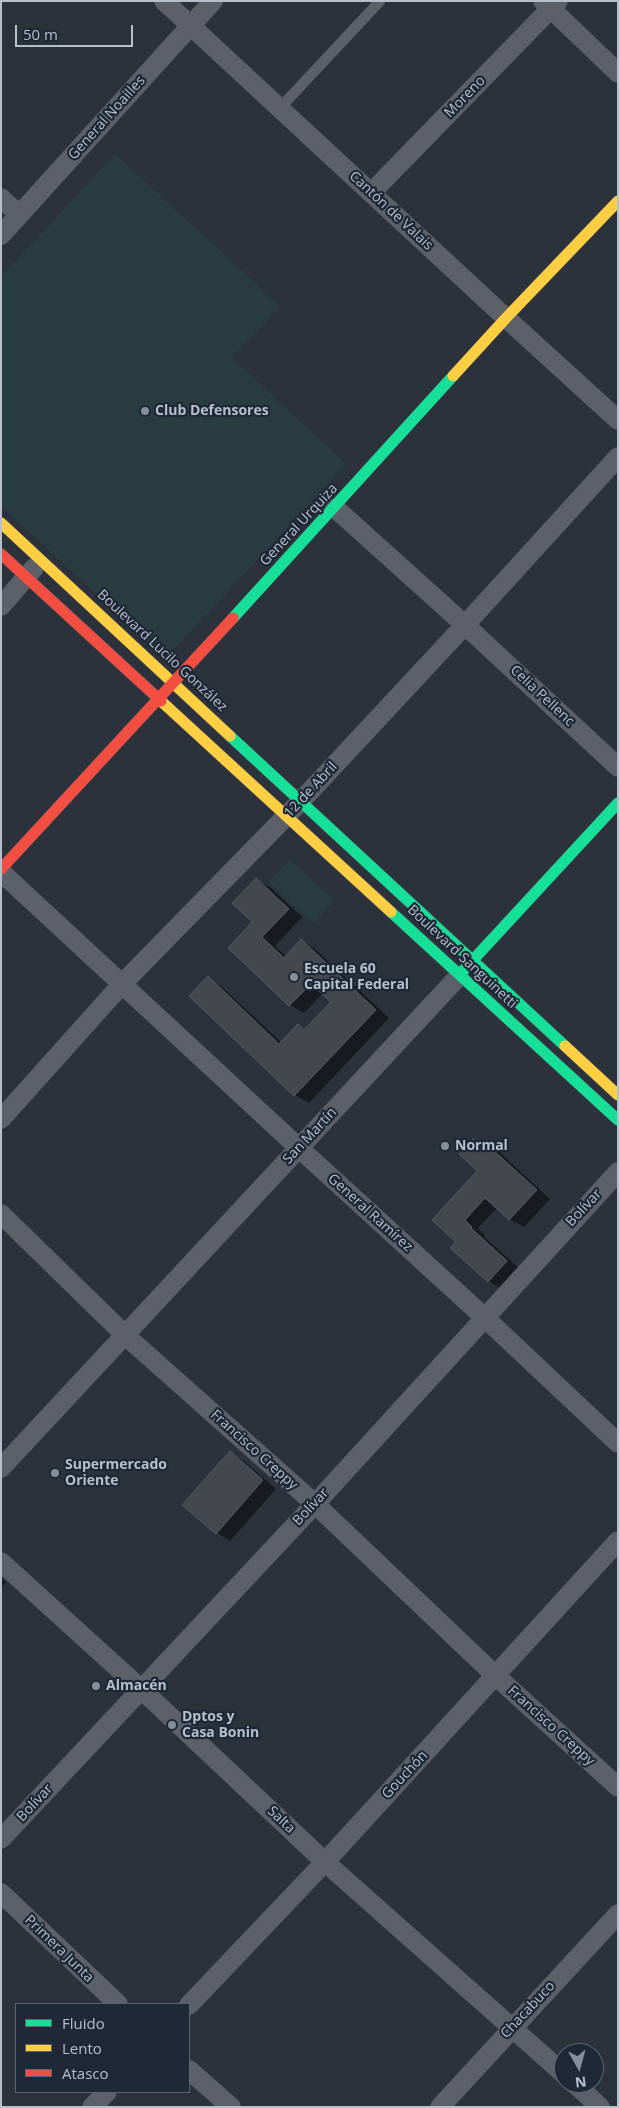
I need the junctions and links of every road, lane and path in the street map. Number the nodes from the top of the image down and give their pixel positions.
1 (164, 1) edge
2 (213, 1) edge
3 (380, 1) edge
4 (551, 4) edge
5 (190, 25) junction
6 (618, 73) edge
7 (280, 108) junction
8 (372, 192) junction
9 (1, 198) edge
10 (618, 201) edge
11 (20, 215) junction
12 (1, 235) edge
13 (506, 318) junction
14 (618, 420) edge
15 (618, 456) edge
16 (335, 508) junction
17 (1, 523) edge
18 (1, 554) edge
19 (41, 560) junction
20 (27, 577) junction
21 (1, 606) edge
22 (465, 625) junction
23 (173, 682) junction
24 (158, 698) junction
25 (618, 767) edge
26 (302, 801) junction
27 (618, 803) edge
28 (287, 816) junction
29 (1, 871) edge
30 (473, 961) junction
31 (459, 976) junction
32 (122, 984) junction
33 (618, 1095) edge
34 (1, 1120) edge
35 (618, 1120) edge
36 (299, 1148) junction
37 (618, 1172) edge
38 (1, 1214) edge
39 (484, 1317) junction
40 (126, 1336) junction
41 (618, 1443) edge
42 (1, 1468) edge
43 (315, 1504) junction
44 (618, 1541) edge
45 (1, 1562) edge
46 (496, 1676) junction
47 (141, 1689) junction
48 (618, 1787) edge
49 (1, 1839) edge
50 (325, 1862) junction
51 (1, 1894) edge
52 (618, 1914) edge
53 (117, 2003) edge
54 (190, 2005) edge
55 (512, 2027) junction
56 (554, 2065) edge
57 (190, 2071) edge
58 (106, 2093) edge
59 (585, 2093) edge
60 (92, 2107) edge
61 (231, 2107) edge
62 (440, 2107) edge
63 (600, 2107) edge

1 - 5 street, Cantón de Valais
2 - 5 street, General Noailles
3 - 7 lane
4 - 6 street
4 - 8 street, Moreno
5 - 7 street, Cantón de Valais
5 - 11 street, General Noailles
7 - 8 street, Cantón de Valais
8 - 13 street, Cantón de Valais
9 - 11 street
10 - 13 main road, General Urquiza
11 - 12 street, General Noailles
13 - 14 street, Cantón de Valais
13 - 16 main road, General Urquiza
15 - 22 street, 12 de Abril
16 - 22 street, Celia Pellenc
16 - 23 main road, General Urquiza
17 - 19 main road, Boulevard Lucilo González
18 - 20 main road
19 - 20 street
19 - 23 main road, Boulevard Lucilo González
20 - 21 street
20 - 24 main road
22 - 25 street, Celia Pellenc
22 - 26 street, 12 de Abril
23 - 24 main road, General Urquiza
23 - 26 main road, Boulevard Lucilo González
24 - 28 main road
24 - 29 main road, General Urquiza
26 - 28 street, 12 de Abril
26 - 30 main road, Boulevard Sanguinetti
27 - 30 main road, San Martín
28 - 31 main road, Boulevard Sanguinetti
28 - 32 street, 12 de Abril
29 - 32 street, General Ramírez
30 - 31 main road, San Martín
30 - 33 main road, Boulevard Sanguinetti
31 - 35 main road, Boulevard Sanguinetti
31 - 36 street, San Martín
32 - 34 street, 12 de Abril
32 - 36 street, General Ramírez
36 - 39 street, General Ramírez
36 - 40 street, San Martín
37 - 39 street, Bolívar
38 - 40 street, Francisco Creppy
39 - 41 street, General Ramírez
39 - 43 street, Bolívar
40 - 42 street, San Martín
40 - 43 street, Francisco Creppy
43 - 46 street, Francisco Creppy
43 - 47 street, Bolívar
44 - 46 street, Gouchón
45 - 47 street, Salta
46 - 48 street, Francisco Creppy
46 - 50 street, Gouchón
47 - 49 street, Bolívar
47 - 50 street, Salta
50 - 54 street, Gouchón
50 - 55 street, Salta
51 - 53 street, Primera Junta
52 - 55 street, Chacabuco
55 - 56 street, Salta
55 - 62 street, Chacabuco
57 - 61 street
58 - 60 street
59 - 63 street

